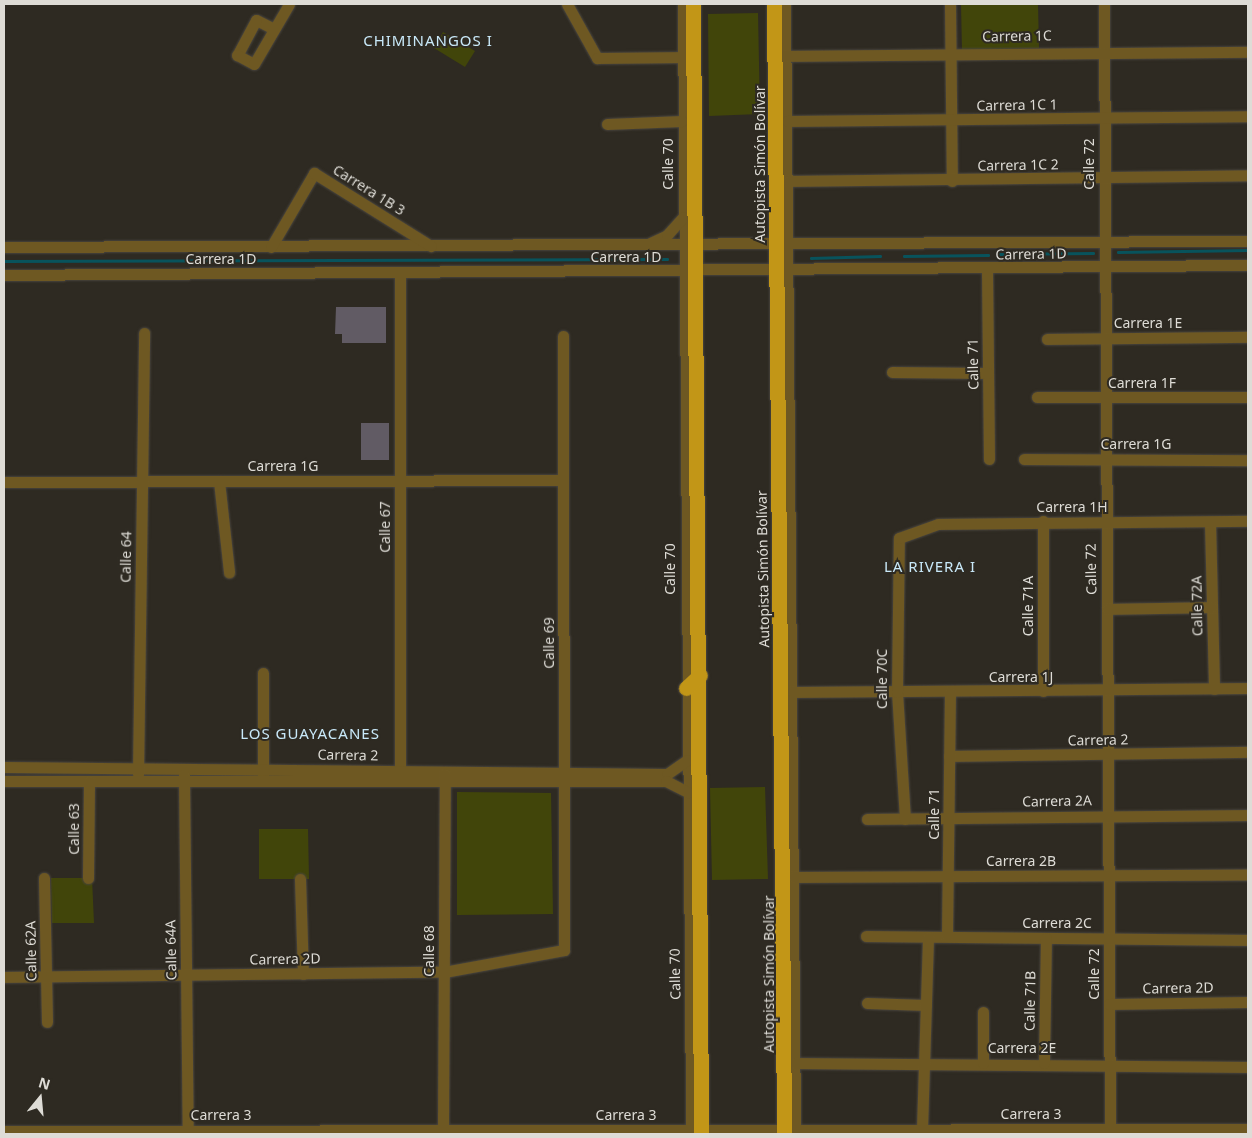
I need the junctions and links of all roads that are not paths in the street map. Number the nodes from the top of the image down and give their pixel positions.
1 (289, 4) edge
2 (567, 4) edge
3 (683, 4) edge
4 (693, 4) edge
5 (774, 4) edge
6 (784, 4) edge
7 (950, 4) edge
8 (1104, 4) edge
9 (274, 30) dead end
10 (1104, 50) junction
11 (951, 52) junction
12 (1248, 52) edge
13 (780, 56) junction
14 (688, 57) junction
15 (1248, 116) edge
16 (1104, 119) junction
17 (951, 120) junction
18 (682, 121) junction
19 (787, 121) junction
20 (607, 124) dead end
21 (1248, 175) edge
22 (1104, 178) junction
23 (788, 181) junction
24 (952, 181) junction
25 (683, 217) junction
26 (409, 232) junction
27 (1248, 241) edge
28 (1104, 242) junction
29 (783, 245) junction
30 (432, 246) junction
31 (638, 246) junction
32 (689, 246) junction
33 (4, 247) edge
34 (271, 247) junction
35 (401, 247) junction
36 (1248, 266) edge
37 (1105, 268) junction
38 (987, 269) junction
39 (689, 272) junction
40 (783, 272) junction
41 (400, 274) junction
42 (4, 275) edge
43 (689, 313) junction
44 (144, 333) dead end
45 (563, 336) dead end
46 (1248, 337) edge
47 (1105, 338) junction
48 (1047, 339) dead end
49 (784, 348) junction
50 (892, 372) dead end
51 (988, 373) junction
52 (1036, 397) dead end
53 (1248, 397) edge
54 (1105, 399) junction
55 (989, 459) dead end
56 (1024, 459) dead end
57 (1105, 459) junction
58 (1248, 460) edge
59 (563, 480) junction
60 (219, 481) junction
61 (400, 481) junction
62 (4, 482) edge
63 (142, 482) junction
64 (1043, 521) junction
65 (1248, 521) edge
66 (1105, 522) junction
67 (1210, 522) junction
68 (898, 538) joint
69 (229, 572) dead end
70 (1212, 606) junction
71 (1107, 609) junction
72 (263, 673) dead end
73 (700, 675) junction
74 (1248, 688) edge
75 (1214, 689) junction
76 (686, 690) junction
77 (1043, 691) junction
78 (1107, 691) junction
79 (793, 692) junction
80 (897, 692) junction
81 (950, 692) junction
82 (700, 702) junction
83 (781, 710) junction
84 (1248, 752) edge
85 (1108, 755) junction
86 (949, 756) junction
87 (793, 757) junction
88 (687, 760) junction
89 (4, 767) edge
90 (138, 768) junction
91 (184, 775) junction
92 (263, 775) junction
93 (400, 776) junction
94 (445, 776) junction
95 (564, 777) junction
96 (4, 781) edge
97 (89, 781) junction
98 (138, 781) junction
99 (688, 792) junction
100 (1248, 815) edge
101 (1108, 816) junction
102 (949, 818) junction
103 (867, 819) dead end
104 (905, 819) junction
105 (699, 832) junction
106 (688, 857) junction
107 (1248, 875) edge
108 (949, 876) junction
109 (1108, 876) junction
110 (794, 877) junction
111 (44, 878) dead end
112 (88, 878) dead end
113 (300, 879) dead end
114 (699, 879) junction
115 (866, 936) dead end
116 (947, 936) junction
117 (928, 937) junction
118 (1046, 938) junction
119 (1109, 938) junction
120 (1248, 940) edge
121 (564, 950) joint
122 (444, 972) junction
123 (303, 974) junction
124 (186, 975) junction
125 (4, 977) edge
126 (47, 977) junction
127 (1248, 1002) edge
128 (866, 1003) dead end
129 (926, 1004) junction
130 (1109, 1004) junction
131 (983, 1012) dead end
132 (47, 1022) dead end
133 (795, 1063) junction
134 (924, 1063) junction
135 (982, 1063) junction
136 (1044, 1063) junction
137 (1110, 1063) junction
138 (1248, 1067) edge
139 (1248, 1128) edge
140 (922, 1129) junction
141 (188, 1130) junction
142 (444, 1130) junction
143 (4, 1131) edge
144 (696, 1132) edge
145 (790, 1132) edge
146 (1110, 1132) edge

1 - 9 street
2 - 14 street
3 - 14 street, Calle 70
4 - 14 highway
5 - 13 highway, Autopista Simón Bolívar
6 - 13 street
7 - 11 street
8 - 10 street, Calle 72
10 - 11 street, Carrera 1C
10 - 12 street, Carrera 1C
10 - 16 street, Calle 72
11 - 13 street, Carrera 1C
11 - 17 street
13 - 19 street
13 - 29 highway, Autopista Simón Bolívar
14 - 18 street, Calle 70
14 - 32 highway
15 - 16 street, Carrera 1C 1
16 - 17 street, Carrera 1C 1
16 - 22 street, Calle 72
17 - 19 street, Carrera 1C 1
17 - 24 street
18 - 20 street
18 - 25 street, Calle 70
19 - 23 street
21 - 22 street, Carrera 1C 2
22 - 24 street, Carrera 1C 2
22 - 28 street, Calle 72
23 - 24 street, Carrera 1C 2
23 - 29 street
25 - 31 street
25 - 32 street, Calle 70
26 - 30 street, Carrera 1B 3
26 - 34 street, Carrera 1B 3
26 - 35 street, Carrera 1B 3
27 - 28 street, Carrera 1D
28 - 29 street, Carrera 1D
28 - 37 street, Calle 72
29 - 32 street, Carrera 1D
29 - 40 highway, Autopista Simón Bolívar
30 - 31 street, Carrera 1D
30 - 35 street, Carrera 1D
31 - 32 street, Carrera 1D
32 - 39 highway
33 - 34 street, Carrera 1D
34 - 35 street, Carrera 1D
36 - 37 street, Carrera 1D
37 - 38 street, Carrera 1D
37 - 47 street, Calle 72
38 - 40 street, Carrera 1D
38 - 51 street, Calle 71
39 - 40 street, Carrera 1D
39 - 41 street, Carrera 1D
39 - 43 highway
40 - 49 highway, Autopista Simón Bolívar
41 - 42 street, Carrera 1D
41 - 61 street, Calle 67
43 - 73 highway
43 - 76 street, Calle 70
44 - 63 street, Calle 64
45 - 59 street, Calle 69
46 - 47 street, Carrera 1E
47 - 48 street, Carrera 1E
47 - 54 street, Calle 72
49 - 79 street
49 - 83 highway, Autopista Simón Bolívar
50 - 51 street
51 - 55 street, Calle 71
52 - 54 street, Carrera 1F
53 - 54 street, Carrera 1F
54 - 57 street, Calle 72
56 - 57 street, Carrera 1G
57 - 58 street, Carrera 1G
57 - 66 street, Calle 72
59 - 61 street, Carrera 1G
59 - 95 street, Calle 69
60 - 61 street, Carrera 1G
60 - 63 street, Carrera 1G
60 - 69 street
61 - 93 street, Calle 67
62 - 63 street, Carrera 1G
63 - 90 street, Calle 64
64 - 66 street, Carrera 1H
64 - 68 street, Carrera 1H
64 - 77 street, Calle 71A
65 - 67 street, Carrera 1H
66 - 67 street, Carrera 1H
66 - 71 street, Calle 72
67 - 70 street, Calle 72A
68 - 80 street, Calle 70C
70 - 71 street
70 - 75 street, Calle 72A
71 - 78 street, Calle 72
72 - 92 street
73 - 76 highway
73 - 82 highway
74 - 75 street, Carrera 1J
75 - 78 street, Carrera 1J
76 - 82 highway
76 - 88 street, Calle 70
77 - 78 street, Carrera 1J
77 - 81 street, Carrera 1J
78 - 85 street, Calle 72
79 - 80 street, Carrera 1J
79 - 87 street
80 - 81 street, Carrera 1J
80 - 104 street, Calle 70C
81 - 86 street, Calle 71
82 - 105 highway
83 - 87 highway
83 - 145 highway, Autopista Simón Bolívar
84 - 85 street, Carrera 2
85 - 86 street, Carrera 2
85 - 101 street, Calle 72
86 - 102 street, Calle 71
87 - 110 street
88 - 95 street, Carrera 2
88 - 99 street, Calle 70
89 - 90 street, Carrera 2
90 - 91 street, Carrera 2
90 - 98 street, Calle 64
91 - 92 street, Carrera 2
91 - 98 street, Carrera 2
91 - 124 street, Calle 64A
92 - 93 street, Carrera 2
93 - 94 street, Carrera 2
94 - 95 street, Carrera 2
94 - 122 street, Calle 68
95 - 99 street, Carrera 2
95 - 121 street, Calle 69
96 - 97 street, Carrera 2
97 - 98 street, Carrera 2
97 - 112 street, Calle 63
99 - 106 street, Calle 70
100 - 101 street, Carrera 2A
101 - 102 street, Carrera 2A
101 - 109 street, Calle 72
102 - 104 street, Carrera 2A
102 - 108 street, Calle 71
103 - 104 street, Carrera 2A
105 - 106 highway
105 - 114 highway
106 - 114 highway
106 - 144 street, Calle 70
107 - 109 street, Carrera 2B
108 - 109 street, Carrera 2B
108 - 110 street, Carrera 2B
108 - 116 street, Calle 71
109 - 119 street, Calle 72
110 - 133 street
111 - 126 street, Calle 62A
113 - 123 street
114 - 144 highway
115 - 117 street, Carrera 2C
116 - 117 street, Carrera 2C
116 - 118 street, Carrera 2C
117 - 129 street
118 - 119 street, Carrera 2C
118 - 136 street, Calle 71B
119 - 120 street, Carrera 2C
119 - 130 street, Calle 72
121 - 122 street, Carrera 2D
122 - 123 street, Carrera 2D
122 - 142 street, Calle 68
123 - 124 street, Carrera 2D
124 - 126 street, Carrera 2D
124 - 141 street, Calle 64A
125 - 126 street, Carrera 2D
126 - 132 street, Calle 62A
127 - 130 street, Carrera 2D
128 - 129 street
129 - 134 street
130 - 137 street, Calle 72
131 - 135 street
133 - 134 street, Carrera 2E
133 - 145 street
134 - 135 street, Carrera 2E
134 - 140 street
135 - 136 street, Carrera 2E
136 - 137 street, Carrera 2E
137 - 138 street, Carrera 2E
137 - 146 street, Calle 72
139 - 146 street, Carrera 3
140 - 145 street, Carrera 3
140 - 146 street, Carrera 3
141 - 142 street, Carrera 3
141 - 143 street, Carrera 3
142 - 144 street, Carrera 3
144 - 145 street, Carrera 3

